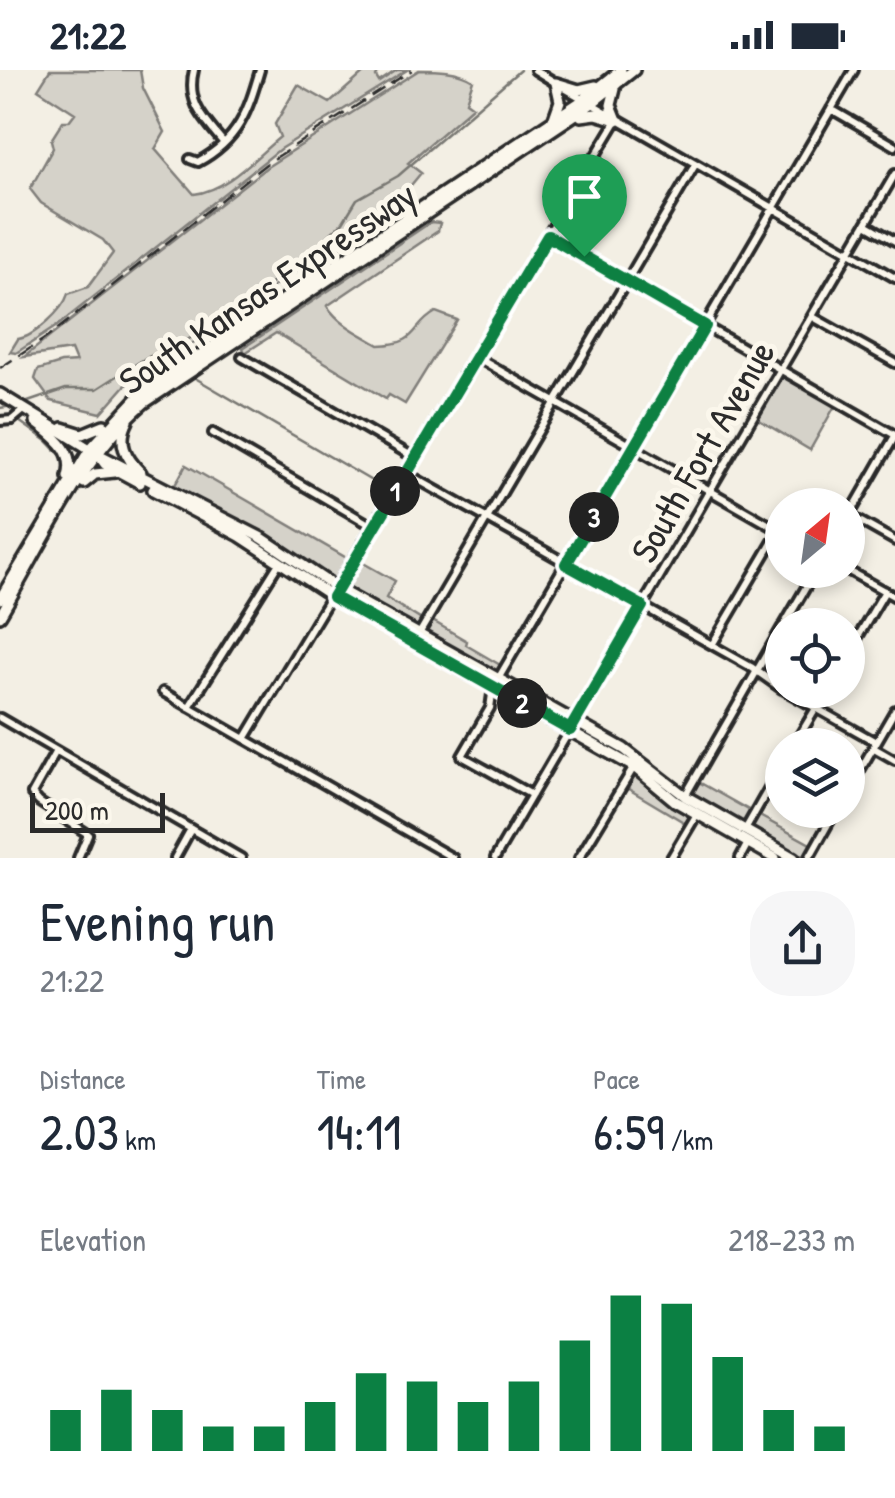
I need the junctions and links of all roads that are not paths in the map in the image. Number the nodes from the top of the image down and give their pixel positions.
1 (194, 70) edge
2 (260, 70) edge
3 (535, 70) edge
4 (618, 70) edge
5 (634, 70) edge
6 (854, 70) edge
7 (556, 83) junction
8 (617, 85) junction
9 (588, 102) junction
10 (831, 110) junction
11 (617, 120) junction
12 (558, 122) junction
13 (223, 142) junction
14 (895, 146) edge
15 (190, 159) dead end
16 (695, 164) junction
17 (895, 174) edge
18 (774, 210) junction
19 (866, 224) junction
20 (548, 236) junction
21 (895, 240) edge
22 (850, 252) junction
23 (895, 278) edge
24 (626, 281) junction
25 (812, 316) junction
26 (705, 326) junction
27 (242, 357) dead end
28 (476, 357) junction
29 (895, 363) edge
30 (781, 370) junction
31 (0, 394) edge
32 (555, 402) junction
33 (133, 407) junction
34 (27, 410) junction
35 (0, 421) edge
36 (213, 433) dead end
37 (895, 436) edge
38 (635, 449) junction
39 (94, 451) junction
40 (414, 458) junction
41 (120, 472) junction
42 (406, 472) junction
43 (150, 482) junction
44 (864, 488) edge
45 (710, 492) junction
46 (67, 495) junction
47 (487, 519) junction
48 (765, 523) edge
49 (865, 525) edge
50 (374, 527) junction
51 (895, 541) edge
52 (765, 558) edge
53 (278, 564) junction
54 (566, 564) junction
55 (865, 580) edge
56 (884, 591) junction
57 (335, 593) junction
58 (895, 597) edge
59 (0, 599) edge
60 (642, 606) junction
61 (0, 616) edge
62 (865, 624) edge
63 (419, 634) junction
64 (712, 645) junction
65 (765, 657) edge
66 (756, 672) junction
67 (765, 678) edge
68 (496, 683) junction
69 (164, 692) dead end
70 (189, 707) junction
71 (816, 708) joint
72 (895, 710) edge
73 (0, 718) edge
74 (573, 726) junction
75 (804, 728) edge
76 (245, 740) junction
77 (875, 745) junction
78 (56, 751) junction
79 (895, 760) edge
80 (865, 762) edge
81 (634, 767) junction
82 (765, 794) edge
83 (532, 796) junction
84 (684, 796) junction
85 (697, 814) junction
86 (826, 828) edge
87 (191, 830) junction
88 (744, 830) junction
89 (748, 843) junction
90 (78, 858) edge
91 (175, 858) edge
92 (241, 858) edge
93 (454, 858) edge
94 (495, 858) edge
95 (579, 858) edge
96 (671, 858) edge
97 (740, 858) edge
98 (774, 858) edge
99 (794, 858) edge
100 (808, 858) edge

1 - 13 street
2 - 13 street
3 - 7 street
4 - 7 main road
4 - 9 main road, South Kansas Expressway
5 - 8 main road, South Kansas Expressway
6 - 10 street
7 - 9 street
7 - 12 main road
8 - 9 main road, South Kansas Expressway
8 - 11 main road
9 - 11 street
9 - 12 main road, South Kansas Expressway
10 - 14 street
10 - 18 street
11 - 12 main road
11 - 16 street
11 - 20 street
12 - 33 main road, South Kansas Expressway
13 - 15 street
16 - 18 street
16 - 24 street
17 - 19 street, South Fort Avenue
18 - 22 street
18 - 26 street
19 - 21 street
19 - 22 street, South Fort Avenue
20 - 24 street
20 - 28 street
22 - 23 street
22 - 25 street, South Fort Avenue
24 - 26 street
24 - 32 street
25 - 29 street
25 - 30 street, South Fort Avenue
26 - 30 street
26 - 38 street
27 - 40 street
28 - 32 street
28 - 40 street
30 - 37 street
30 - 45 street, South Fort Avenue
31 - 34 main road
32 - 38 street
32 - 47 street
33 - 34 main road
33 - 39 main road, South Kansas Expressway
33 - 43 main road
34 - 35 street
34 - 39 main road
34 - 46 main road
36 - 50 street
37 - 44 street
38 - 45 street
38 - 54 street
39 - 41 main road
39 - 43 main road
39 - 46 main road, South Kansas Expressway
40 - 42 street
41 - 46 main road
41 - 53 main road
42 - 47 street
42 - 50 street
43 - 57 main road
45 - 48 street
45 - 60 street, South Fort Avenue
46 - 59 main road, South Kansas Expressway
46 - 61 main road, South Kansas Expressway
47 - 54 street
47 - 63 street
49 - 51 street
50 - 57 street
52 - 64 street
53 - 57 main road
53 - 70 street
54 - 60 street
54 - 68 street
55 - 56 street
56 - 58 street
56 - 62 street
57 - 63 main road
57 - 68 main road
57 - 76 street
60 - 64 street
60 - 74 street, South Fort Avenue
63 - 68 main road
64 - 66 street
65 - 66 street
66 - 67 street
66 - 84 street
68 - 74 main road
68 - 83 street
69 - 70 street
70 - 76 street
71 - 75 street
71 - 77 street
72 - 77 street
73 - 78 street
74 - 81 main road
74 - 83 street, South Fort Avenue
74 - 84 main road
76 - 93 street
77 - 79 street
77 - 80 street
78 - 87 street
78 - 90 street
81 - 85 main road
81 - 95 street
82 - 88 street
83 - 94 street, South Fort Avenue
84 - 88 main road
85 - 89 main road
85 - 96 street
86 - 100 street
87 - 91 street
87 - 92 street
88 - 99 main road
89 - 97 street
89 - 98 main road

